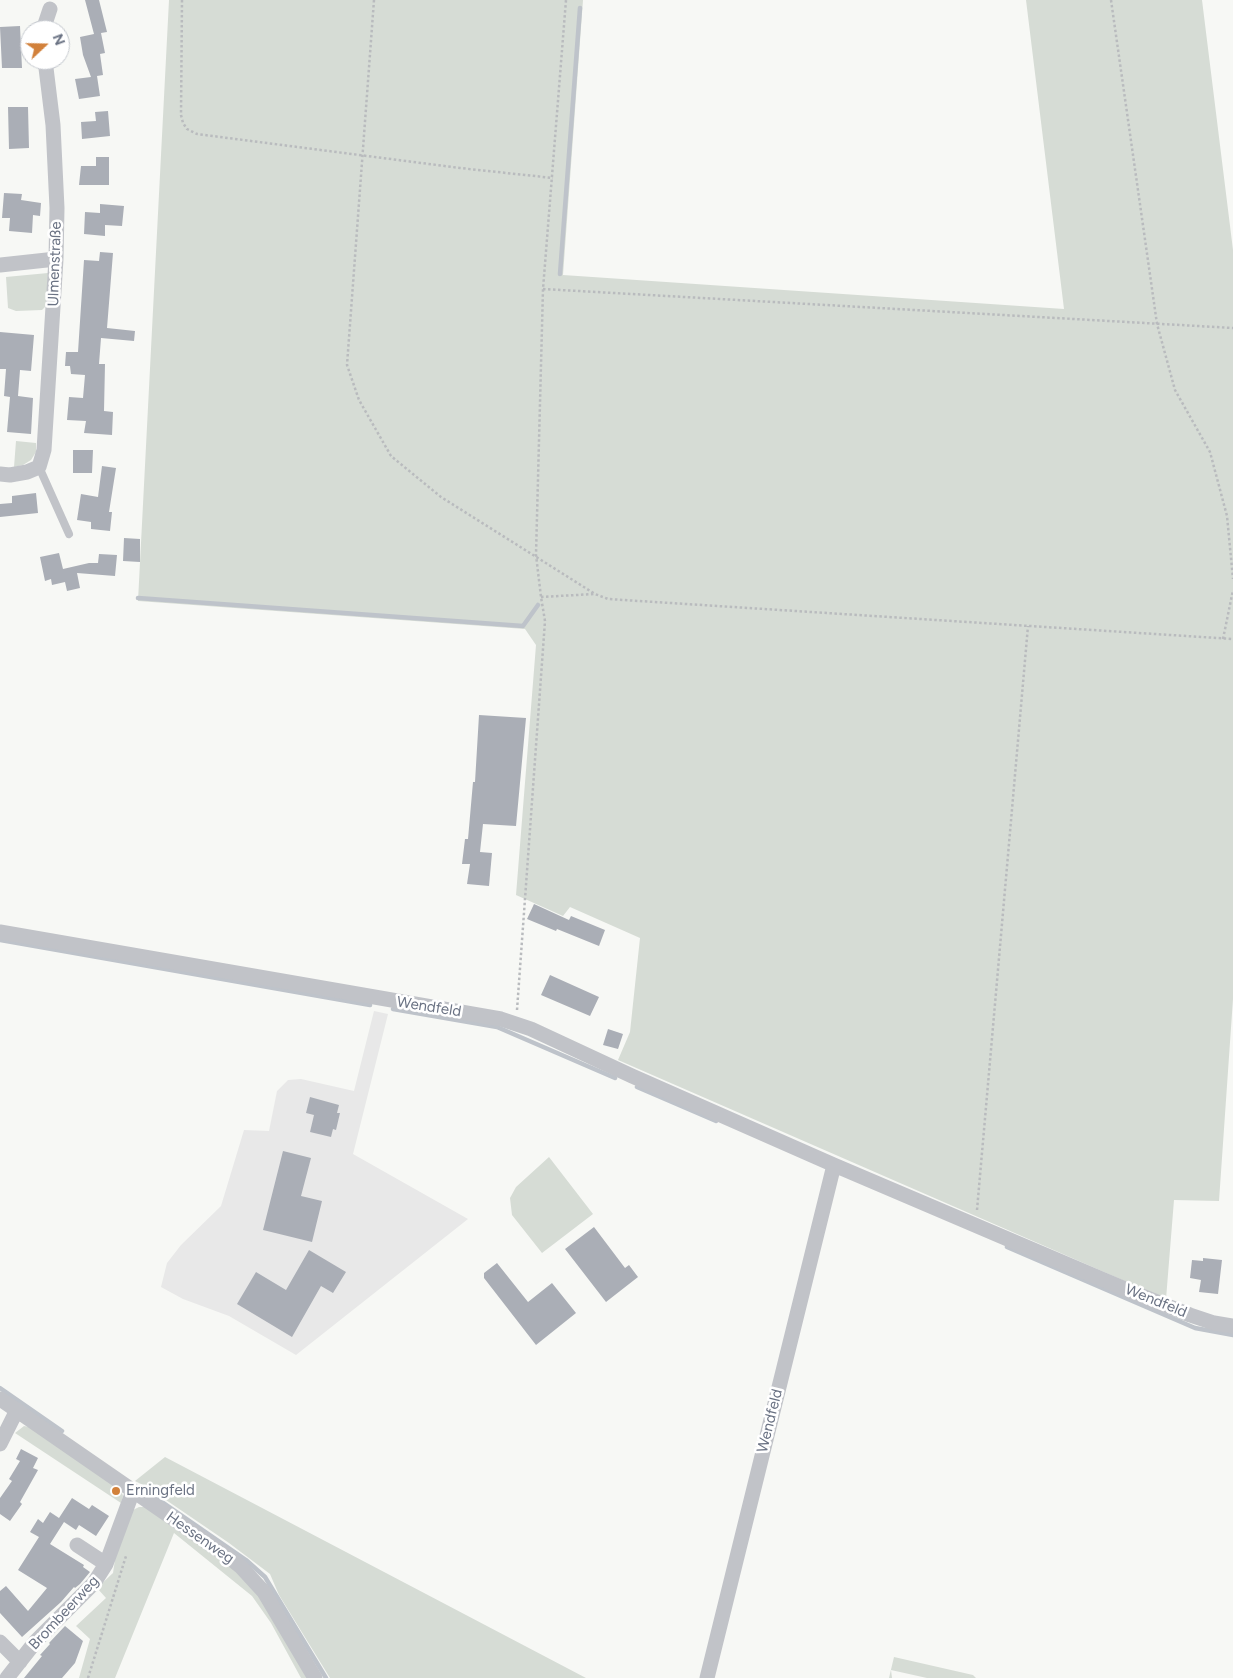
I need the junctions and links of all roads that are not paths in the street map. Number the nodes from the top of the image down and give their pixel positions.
1 (50, 8) dead end
2 (46, 20) edge
3 (46, 70) edge
4 (56, 259) junction
5 (0, 265) edge
6 (39, 466) junction
7 (0, 474) edge
8 (70, 534) dead end
9 (0, 932) edge
10 (834, 1165) junction
11 (1233, 1326) edge
12 (0, 1399) edge
13 (17, 1410) junction
14 (0, 1444) edge
15 (133, 1491) junction
16 (77, 1544) dead end
17 (106, 1564) junction
18 (0, 1642) edge
19 (20, 1662) junction
20 (6, 1678) edge
21 (315, 1678) edge
22 (707, 1678) edge

1 - 2 street
3 - 4 street, Ulmenstraße
4 - 5 street
4 - 6 street, Ulmenstraße
6 - 7 street
6 - 8 lane
9 - 10 street, Wendfeld
10 - 11 street, Wendfeld
10 - 22 street, Wendfeld
12 - 13 street, Hessenweg
13 - 14 street
13 - 15 street, Hessenweg
15 - 17 street, Brombeerweg
15 - 21 street, Hessenweg
16 - 17 street, Brombeerweg
17 - 19 street, Brombeerweg
18 - 19 street, Brombeerweg
19 - 20 street, Brombeerweg

